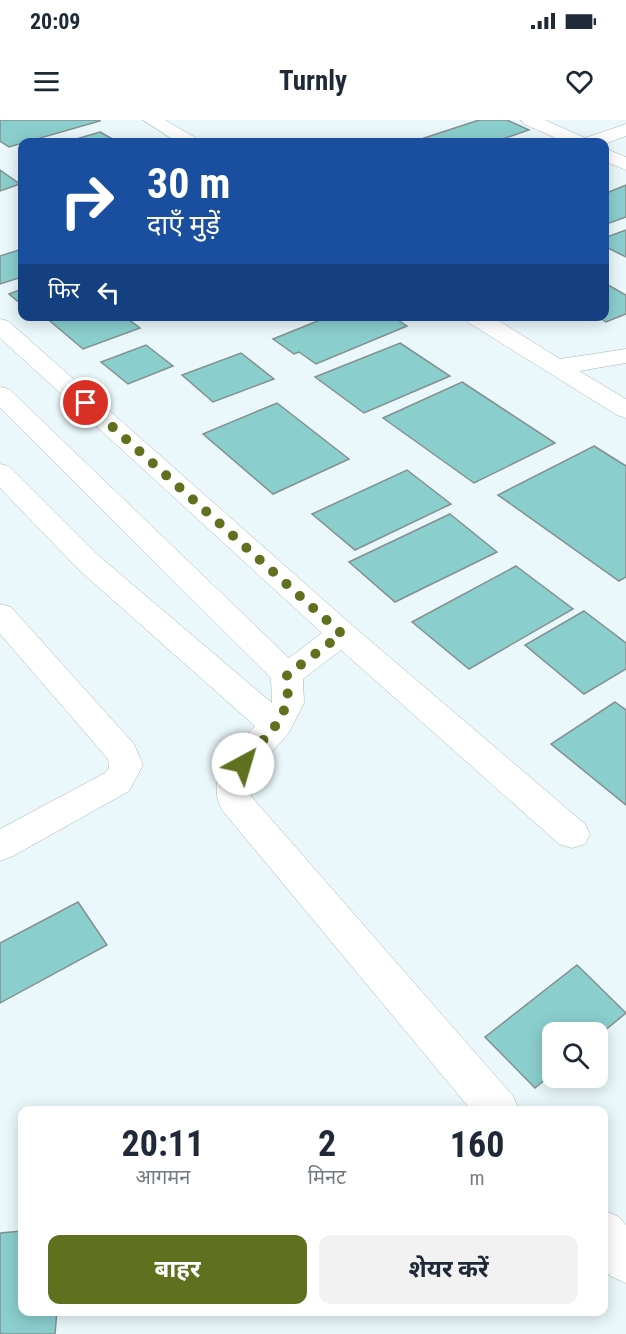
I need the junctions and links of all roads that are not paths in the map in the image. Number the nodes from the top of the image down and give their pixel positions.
1 (152, 120) edge
2 (530, 120) edge
3 (626, 130) edge
4 (182, 138) edge
5 (570, 138) edge
6 (603, 138) edge
7 (609, 156) edge
8 (626, 164) edge
9 (482, 321) edge
10 (0, 326) edge
11 (626, 356) edge
12 (556, 367) junction
13 (0, 394) edge
14 (626, 410) edge
15 (0, 472) edge
16 (0, 614) edge
17 (342, 634) junction
18 (287, 675) junction
19 (276, 725) junction
20 (572, 834) dead end
21 (0, 846) edge
22 (495, 1106) edge
23 (608, 1239) edge
24 (626, 1260) edge

1 - 4 street
2 - 5 street
3 - 6 street
7 - 8 street
9 - 12 street
10 - 17 street
11 - 12 street
12 - 14 street
13 - 18 street
15 - 19 street
16 - 21 street
17 - 18 street
17 - 20 street
18 - 19 street
19 - 22 street
23 - 24 street

